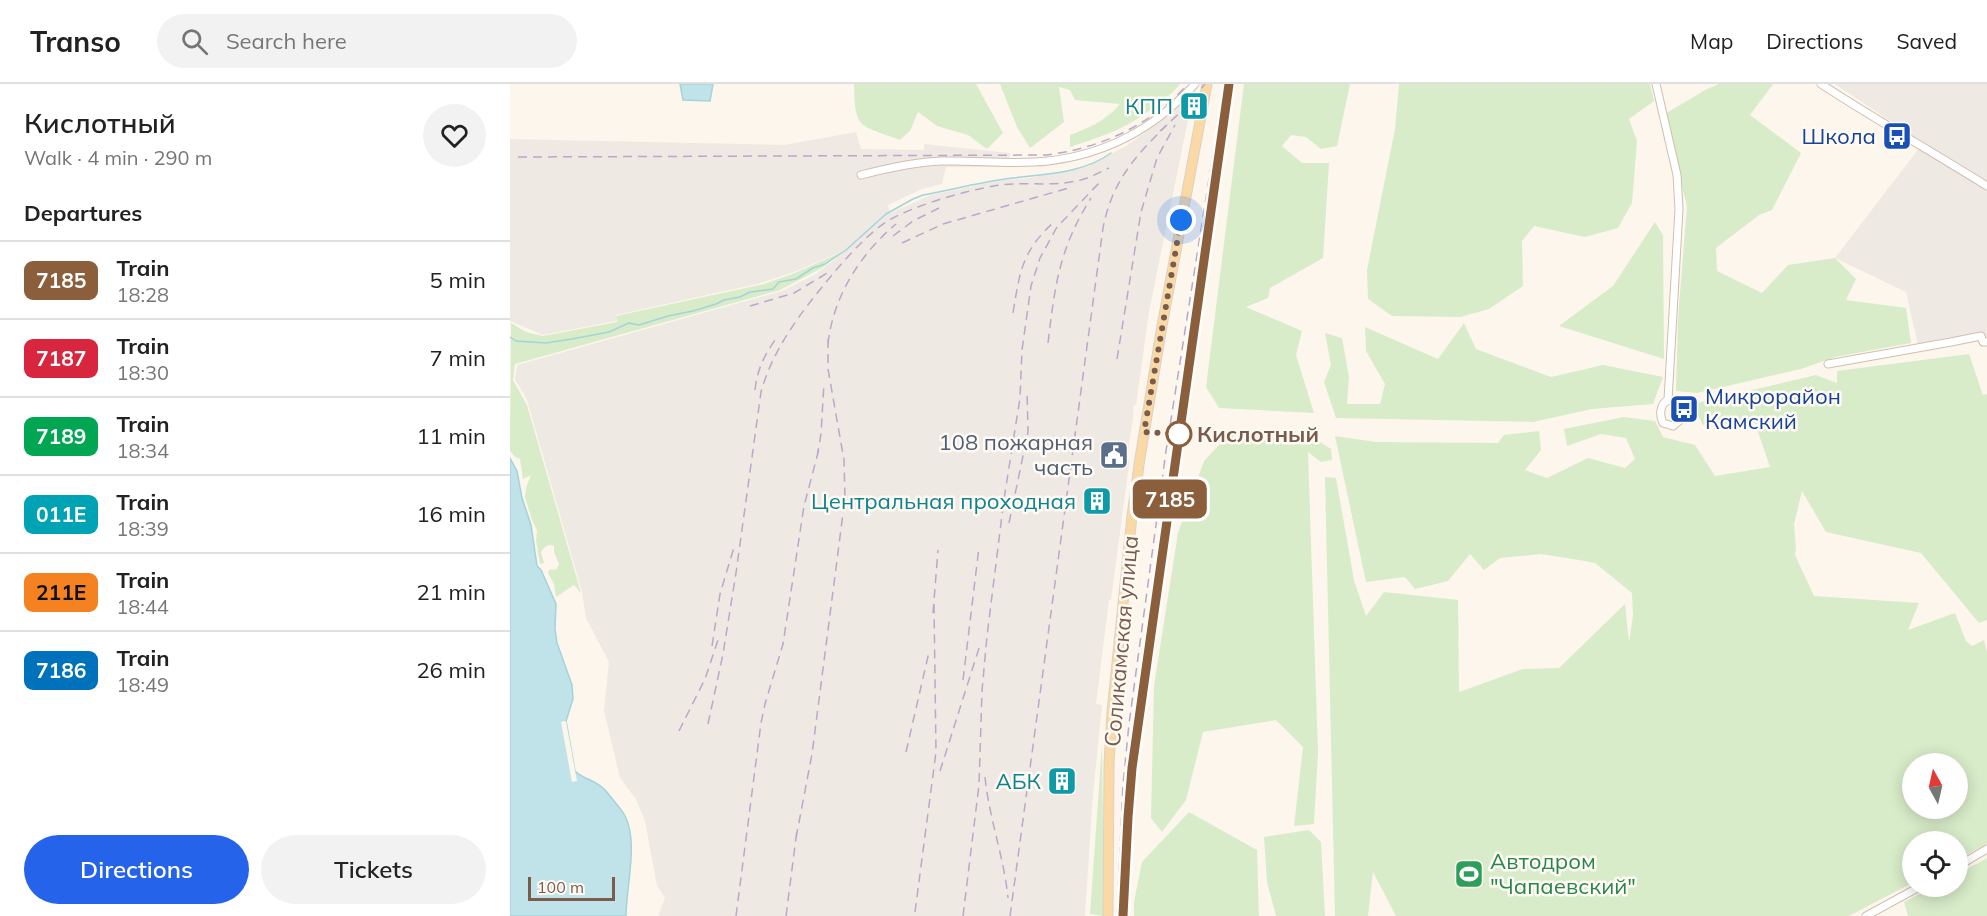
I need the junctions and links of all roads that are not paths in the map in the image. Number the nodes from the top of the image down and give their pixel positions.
1 (1195, 84) edge
2 (1207, 84) edge
3 (1656, 84) edge
4 (1821, 84) edge
5 (861, 176) dead end
6 (1987, 186) edge
7 (1987, 342) edge
8 (1828, 364) dead end
9 (1668, 400) dead end
10 (1987, 849) edge
11 (1968, 860) edge
12 (1902, 896) edge
13 (1108, 916) edge
14 (1866, 916) edge

1 - 5 street
2 - 13 main road, Соликамская улица
3 - 9 street
4 - 6 street
7 - 8 street
10 - 11 street
12 - 14 street

